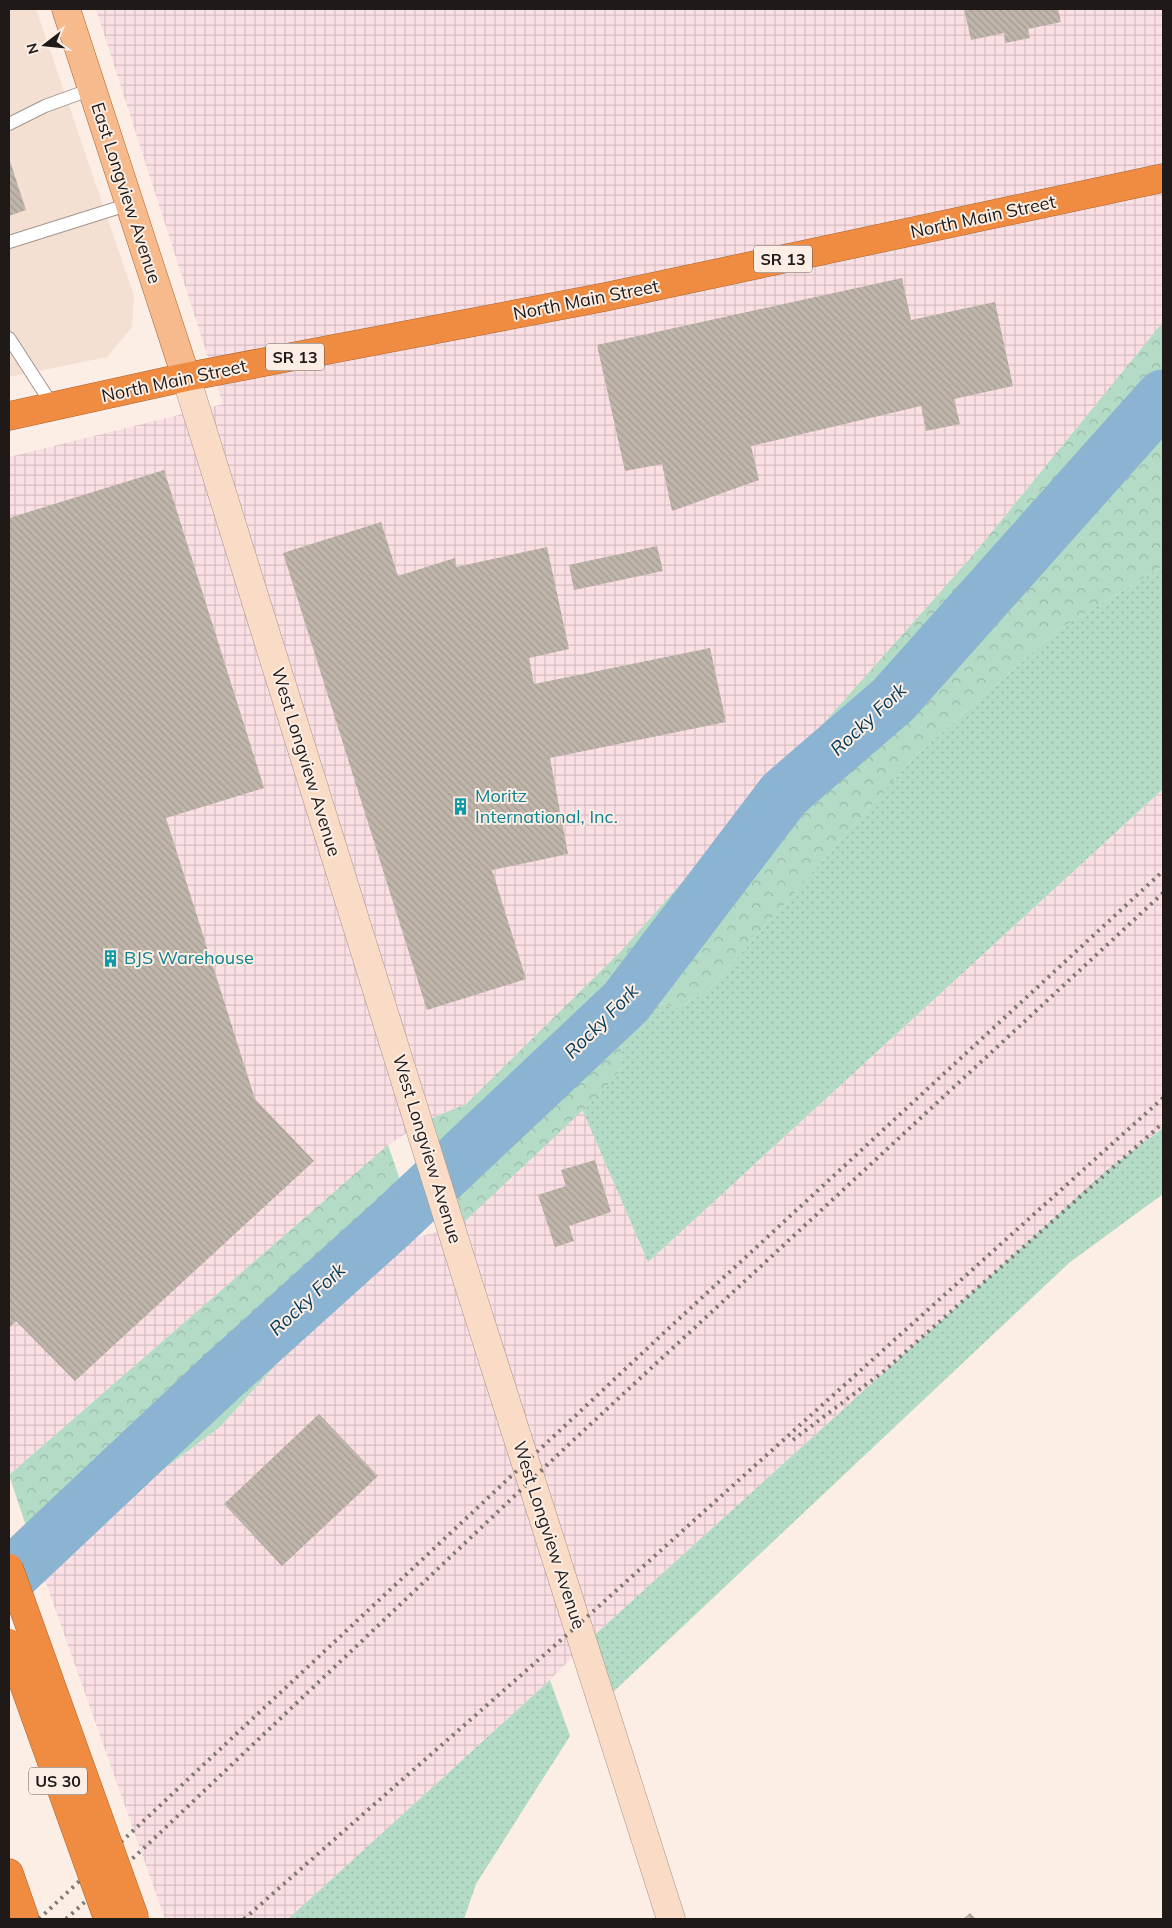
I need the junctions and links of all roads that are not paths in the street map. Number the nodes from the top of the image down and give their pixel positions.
1 (66, 9) edge
2 (92, 88) junction
3 (9, 124) edge
4 (1163, 178) edge
5 (130, 204) junction
6 (9, 242) edge
7 (9, 338) edge
8 (186, 377) junction
9 (53, 406) junction
10 (9, 416) edge
11 (9, 1568) edge
12 (9, 1642) edge
13 (9, 1873) edge
14 (25, 1919) edge
15 (108, 1919) edge
16 (135, 1919) edge
17 (671, 1919) edge

1 - 2 main road, East Longview Avenue
2 - 3 lane
2 - 5 main road, East Longview Avenue
4 - 8 highway, North Main Street / SR 13
5 - 6 lane
5 - 8 main road, East Longview Avenue
7 - 9 lane
8 - 9 highway, North Main Street / SR 13
8 - 17 street, West Longview Avenue
9 - 10 highway, North Main Street / SR 13
11 - 16 highway, bridge
12 - 15 highway, US 30, bridge
13 - 14 highway

